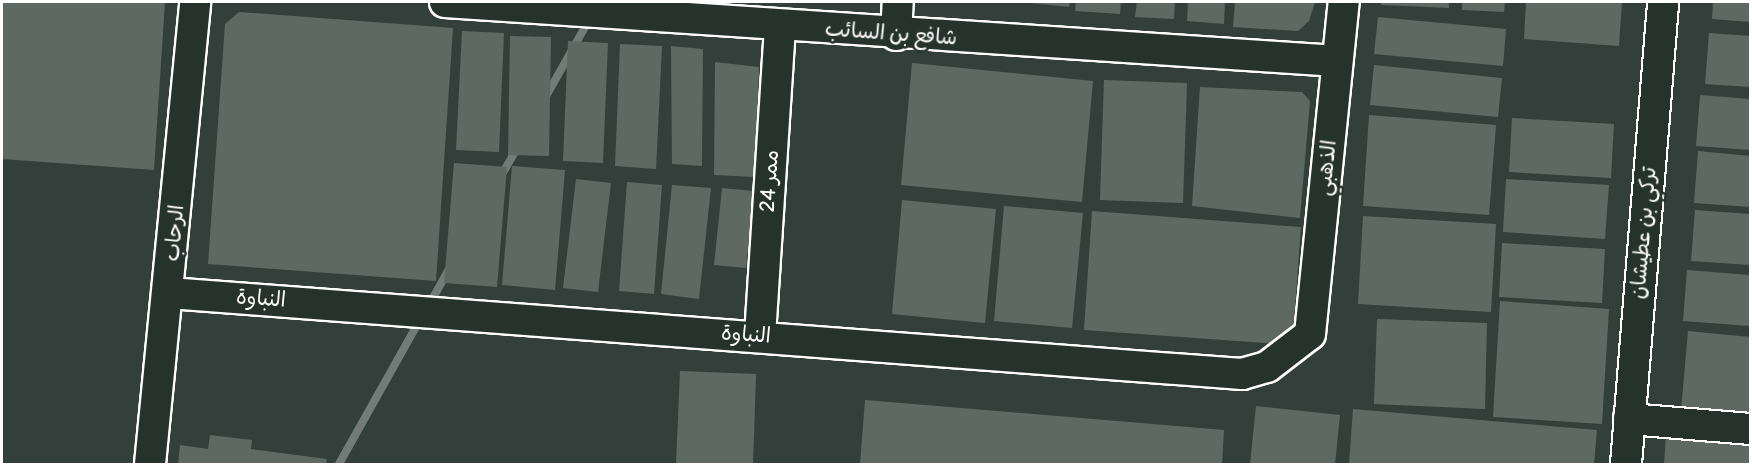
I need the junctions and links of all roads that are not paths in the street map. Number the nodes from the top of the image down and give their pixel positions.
1 (195, 2) edge
2 (445, 2) edge
3 (898, 2) edge
4 (1344, 2) edge
5 (1663, 2) edge
6 (780, 27) junction
7 (896, 35) junction
8 (1338, 61) junction
9 (169, 293) junction
10 (1310, 334) joint
11 (760, 336) junction
12 (1629, 419) junction
13 (1750, 429) edge
14 (150, 465) edge
15 (1626, 465) edge

1 - 9 street, الرحاب
2 - 6 street, شافع بن السائب
3 - 7 street
4 - 8 street, الذهبي
5 - 12 street, تركي بن عطيشان
6 - 7 street, شافع بن السائب
6 - 11 street, ممر 24
7 - 8 street, شافع بن السائب
8 - 10 street, الذهبي
9 - 11 street, النباوة
9 - 14 street, الرحاب
10 - 11 street, النباوة
12 - 13 street
12 - 15 street, تركي بن عطيشان

